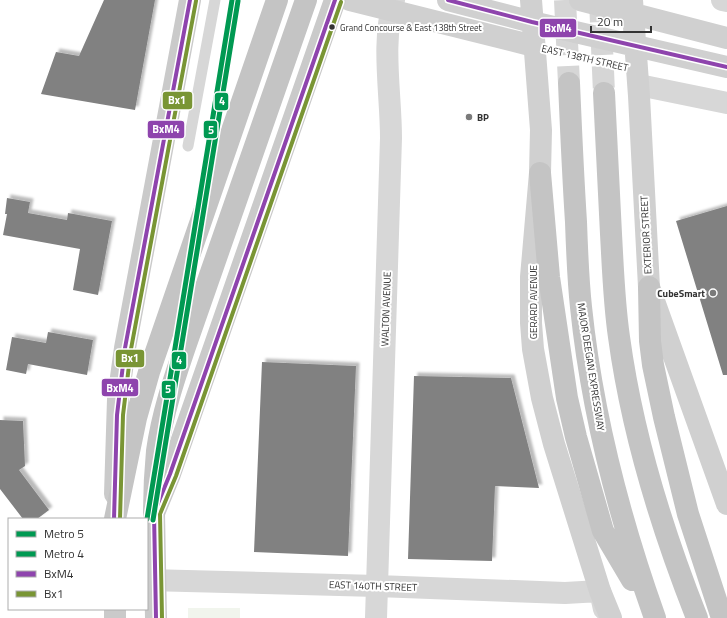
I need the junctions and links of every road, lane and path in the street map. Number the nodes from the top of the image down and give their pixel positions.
1 (190, 0) edge
2 (215, 0) edge
3 (306, 0) edge
4 (335, 0) edge
5 (350, 0) edge
6 (448, 0) edge
7 (531, 0) edge
8 (580, 0) edge
9 (722, 0) edge
10 (727, 1) edge
11 (392, 5) edge
12 (633, 7) edge
13 (274, 9) edge
14 (532, 22) junction
15 (727, 38) edge
16 (534, 46) junction
17 (635, 46) junction
18 (727, 67) edge
19 (638, 77) junction
20 (568, 83) tunnel mouth
21 (604, 93) tunnel mouth
22 (727, 103) edge
23 (188, 146) dead end
24 (540, 173) junction
25 (649, 287) junction
26 (727, 504) edge
27 (154, 513) junction
28 (114, 518) edge
29 (114, 518) edge
30 (151, 580) edge
31 (377, 586) junction
32 (600, 591) junction
33 (156, 618) edge
34 (376, 618) edge
35 (606, 618) edge
36 (611, 618) edge
37 (655, 618) edge
38 (697, 618) edge
39 (722, 618) edge

1 - 28 main road
2 - 23 lane
3 - 27 highway
4 - 27 main road
5 - 11 main road
6 - 14 main road
7 - 14 main road, GERARD AVENUE
8 - 12 main road
9 - 10 street
11 - 16 main road
11 - 31 street, WALTON AVENUE
12 - 15 main road
12 - 17 main road, EXTERIOR STREET
13 - 29 highway
14 - 16 main road, GERARD AVENUE
14 - 17 main road
16 - 19 path, EAST 138TH STREET
16 - 24 main road, GERARD AVENUE
17 - 18 main road
17 - 19 main road, EXTERIOR STREET
19 - 22 street
19 - 25 main road, EXTERIOR STREET
20 - 37 highway, MAJOR DEEGAN EXPRESSWAY
21 - 38 highway
24 - 32 main road, GERARD AVENUE
24 - 37 highway
25 - 26 main road, EXTERIOR STREET
25 - 39 highway
27 - 30 main road
30 - 31 street, EAST 140TH STREET
30 - 33 main road
31 - 32 street, EAST 140TH STREET
31 - 34 street, WALTON AVENUE
32 - 35 street, GERARD AVENUE
32 - 36 main road

